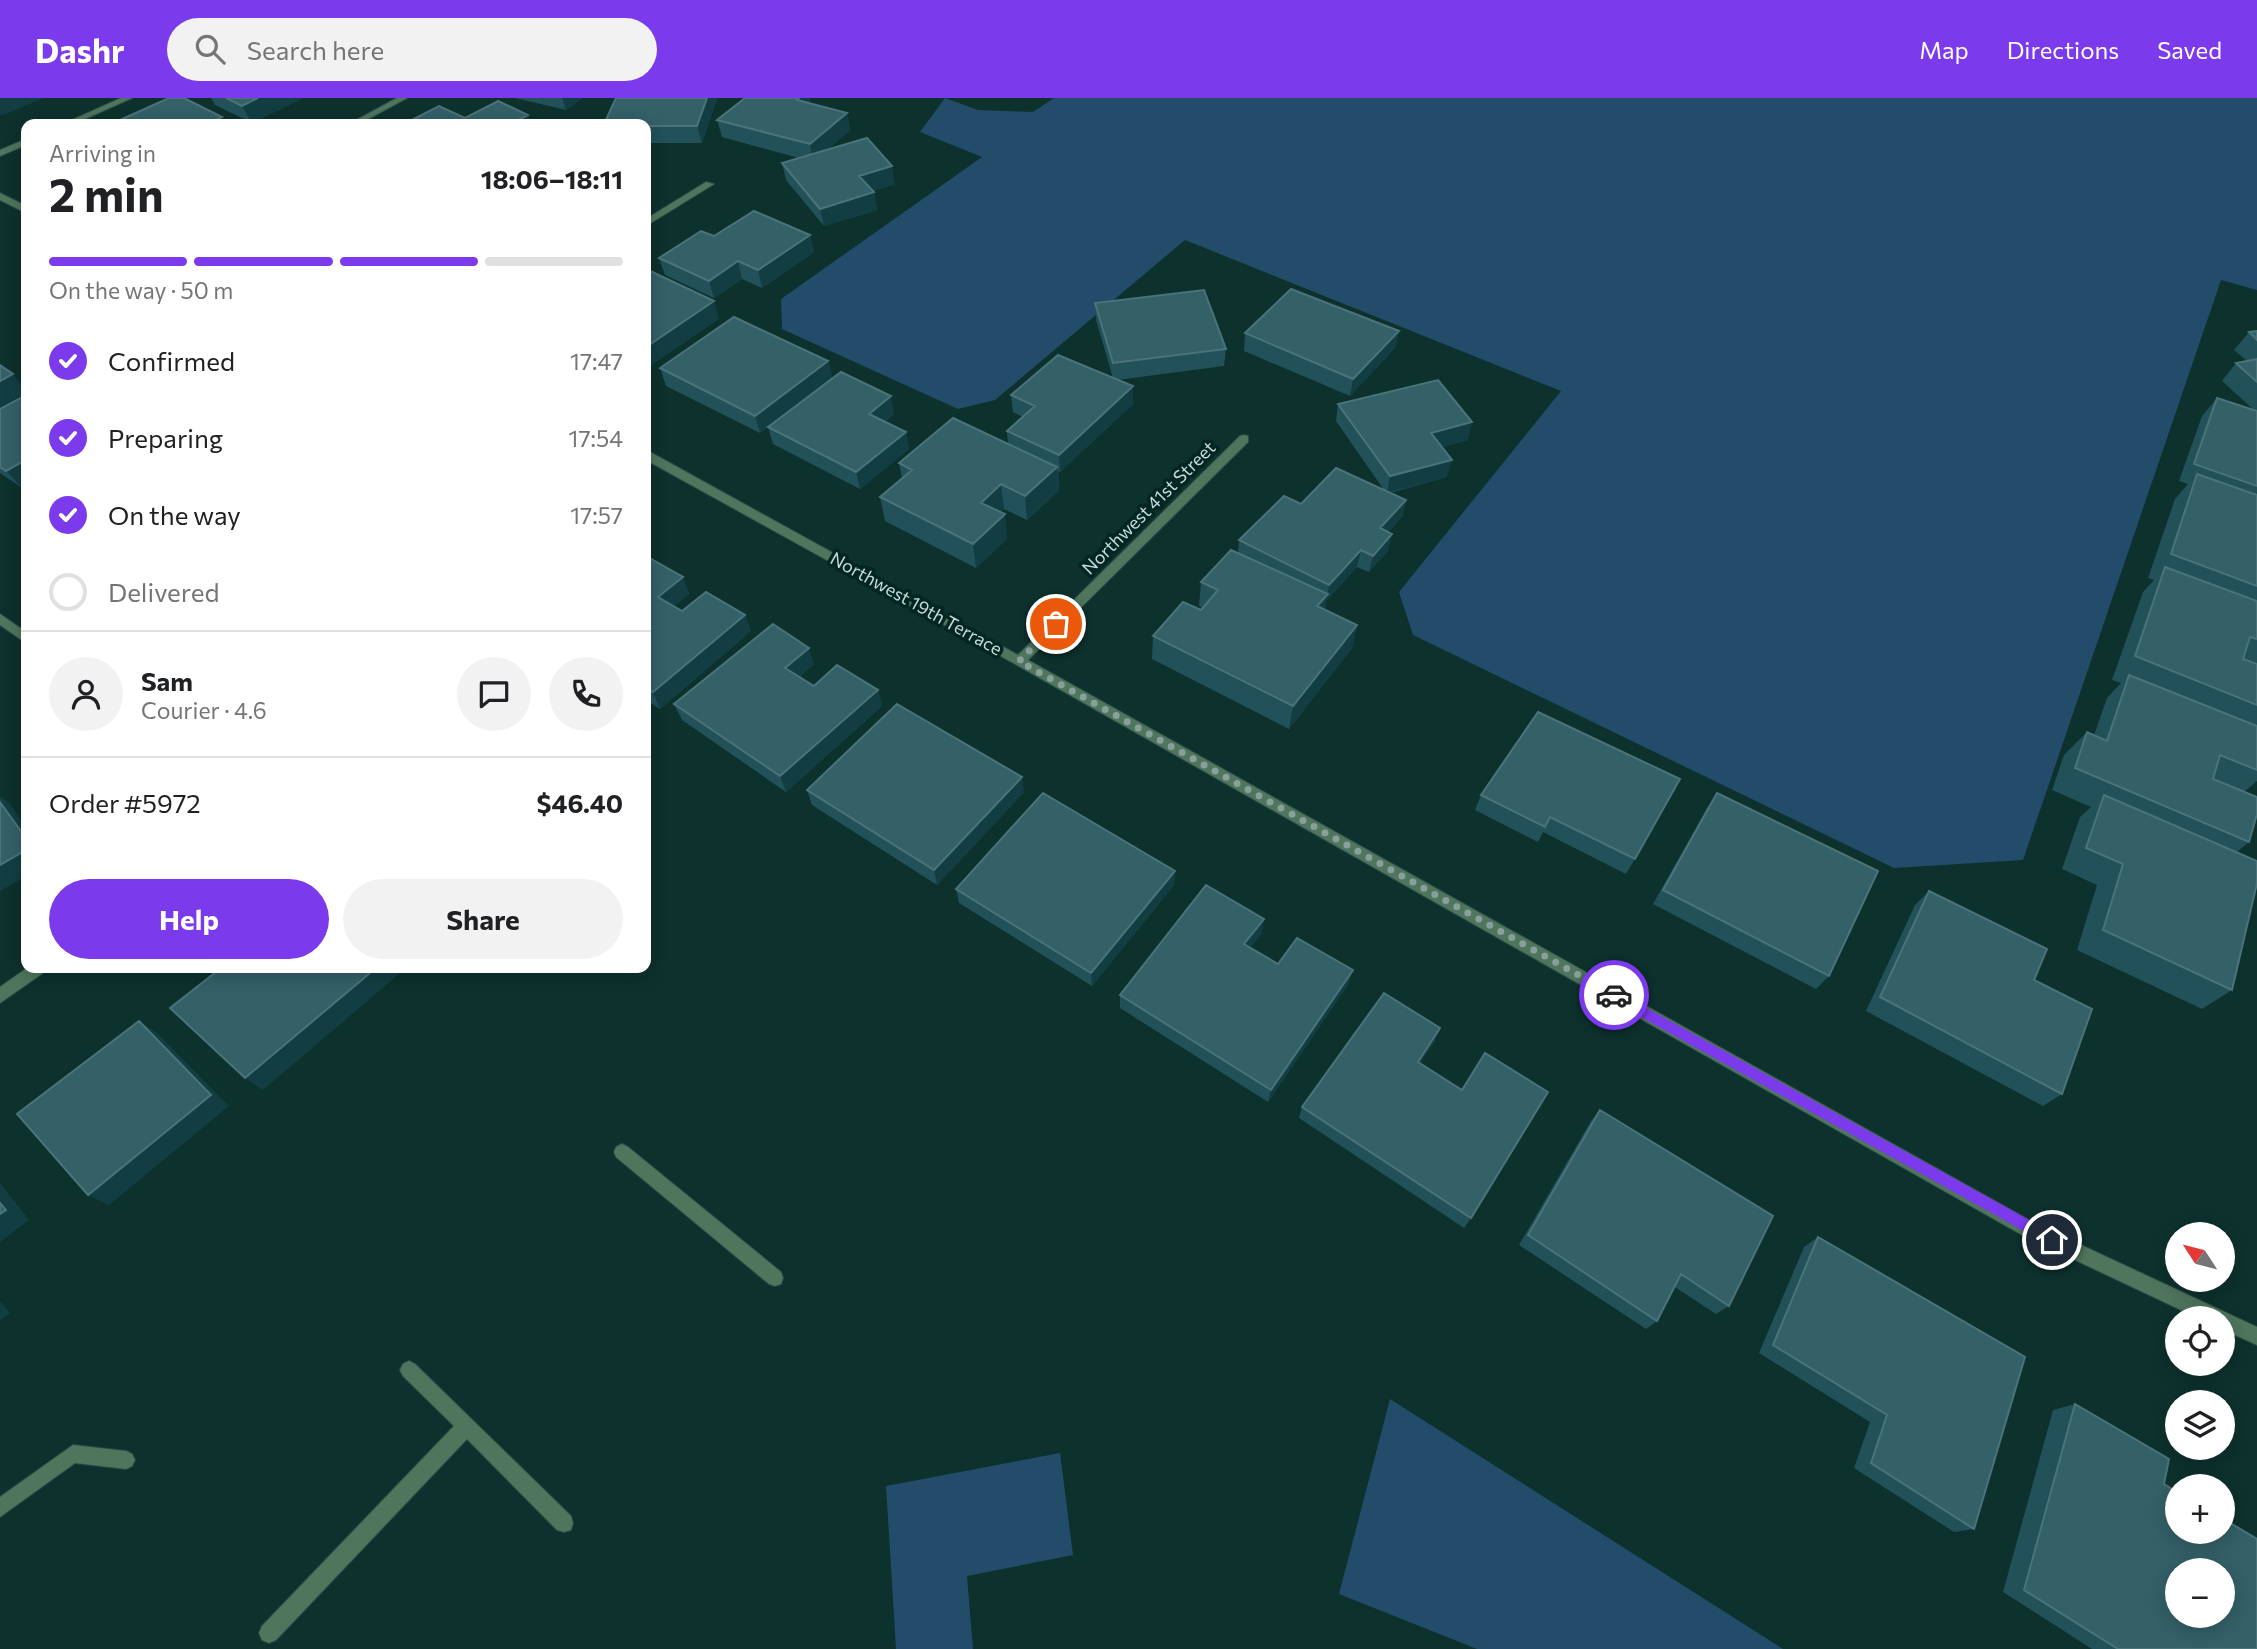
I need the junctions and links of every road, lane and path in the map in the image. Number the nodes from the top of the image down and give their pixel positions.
1 (128, 98) edge
2 (403, 98) edge
3 (79, 119) edge
4 (363, 119) edge
5 (21, 144) edge
6 (0, 153) edge
7 (709, 184) dead end
8 (0, 196) edge
9 (21, 207) edge
10 (651, 220) edge
11 (1244, 439) dead end
12 (651, 457) edge
13 (0, 618) edge
14 (21, 635) edge
15 (1019, 661) junction
16 (31, 973) edge
17 (0, 996) edge
18 (622, 1152) dead end
19 (775, 1278) dead end
20 (2192, 1306) edge
21 (2235, 1326) edge
22 (2257, 1336) edge
23 (409, 1370) dead end
24 (467, 1426) junction
25 (126, 1460) dead end
26 (0, 1508) edge
27 (564, 1524) dead end
28 (269, 1633) dead end

1 - 3 street
2 - 4 street
5 - 6 street
7 - 10 street
8 - 9 street
11 - 15 street, Northwest 41st Street
12 - 15 street, Northwest 19th Terrace
13 - 14 street
15 - 20 street, Northwest 19th Terrace
16 - 17 street
18 - 19 street
21 - 22 street
23 - 24 street
24 - 27 street
24 - 28 street
25 - 26 street

